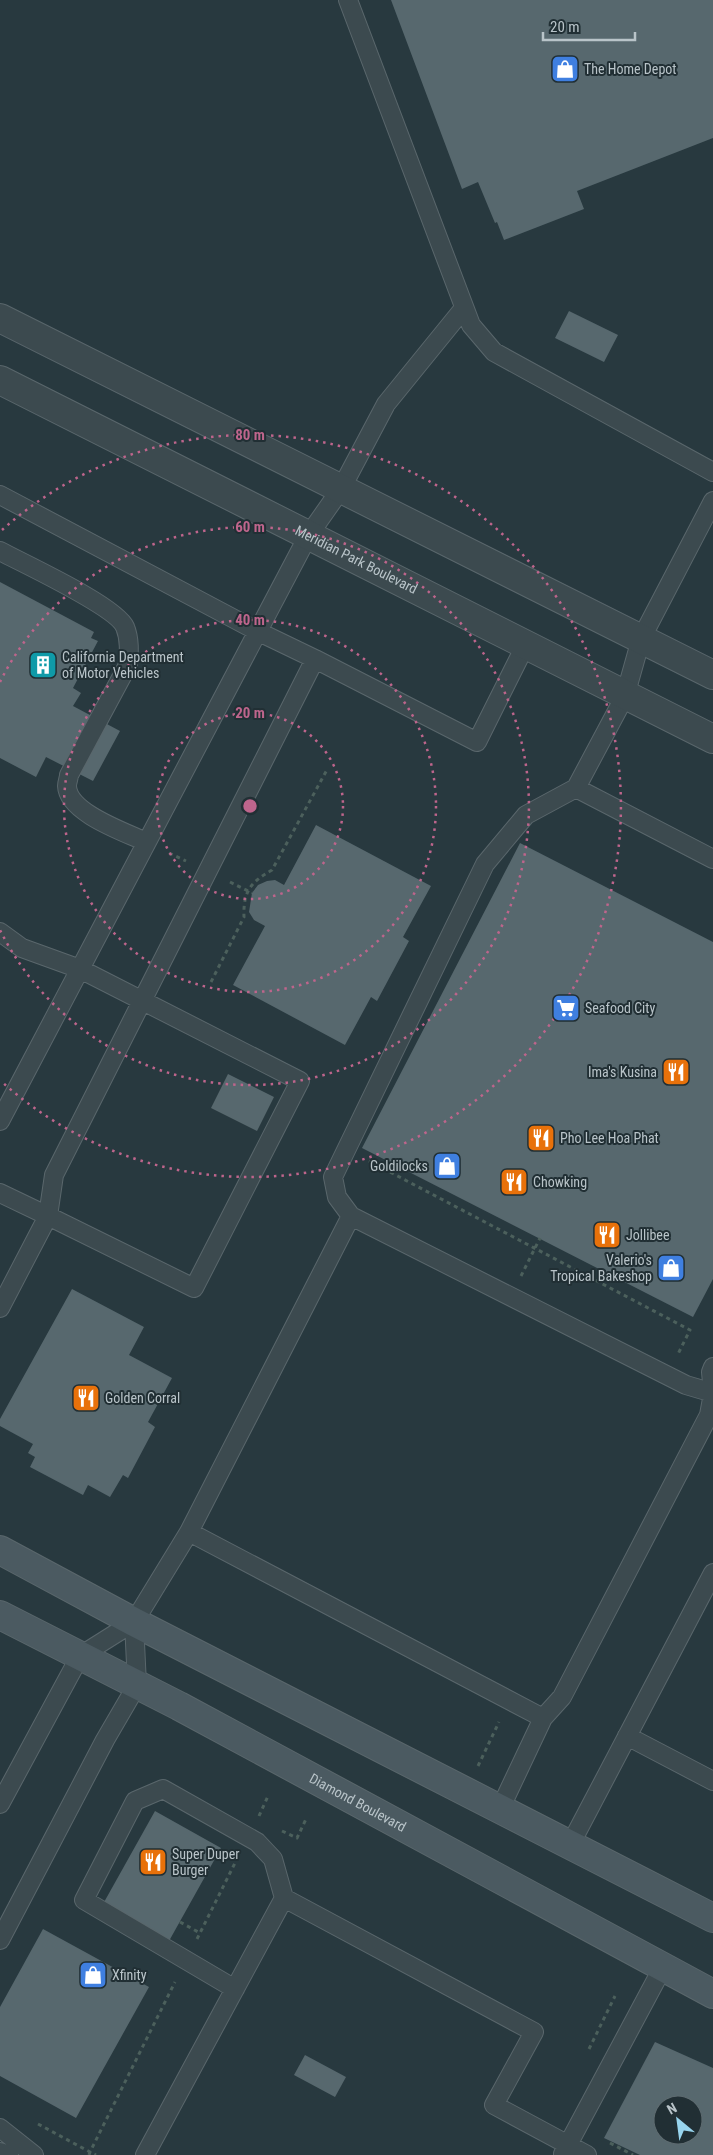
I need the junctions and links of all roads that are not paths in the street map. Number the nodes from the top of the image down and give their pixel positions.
1 (348, 0) edge
2 (464, 308) junction
3 (0, 318) edge
4 (0, 380) edge
5 (713, 472) edge
6 (341, 489) junction
7 (0, 495) edge
8 (713, 501) edge
9 (308, 536) junction
10 (0, 551) edge
11 (257, 631) junction
12 (641, 639) junction
13 (525, 646) junction
14 (316, 659) junction
15 (713, 675) edge
16 (625, 696) junction
17 (713, 739) edge
18 (576, 788) junction
19 (146, 842) junction
20 (713, 859) edge
21 (0, 932) edge
22 (80, 969) junction
23 (142, 1000) junction
24 (0, 1120) edge
25 (0, 1193) edge
26 (48, 1216) junction
27 (351, 1216) junction
28 (0, 1308) edge
29 (713, 1367) edge
30 (712, 1393) edge
31 (189, 1532) junction
32 (0, 1550) edge
33 (713, 1573) edge
34 (0, 1615) edge
35 (134, 1622) junction
36 (80, 1656) junction
37 (137, 1685) junction
38 (543, 1718) junction
39 (628, 1736) junction
40 (713, 1782) edge
41 (0, 1804) edge
42 (500, 1810) junction
43 (570, 1845) junction
44 (284, 1898) junction
45 (713, 1918) edge
46 (0, 1940) edge
47 (663, 1967) junction
48 (235, 1989) junction
49 (713, 1994) edge
50 (0, 2128) edge
51 (565, 2150) edge
52 (0, 2152) edge
53 (9, 2155) edge
54 (34, 2155) edge
55 (145, 2155) edge
56 (587, 2155) edge

1 - 2 lane
2 - 5 lane
2 - 6 lane
3 - 6 street
4 - 9 street, Meridian Park Boulevard
6 - 9 lane
6 - 12 street
7 - 11 lane
8 - 12 lane
9 - 11 lane
9 - 13 street, Meridian Park Boulevard
10 - 19 lane
11 - 14 lane
11 - 19 lane
12 - 15 street
12 - 16 lane
13 - 14 lane
13 - 16 street, Meridian Park Boulevard
14 - 23 lane
16 - 17 street, Meridian Park Boulevard
16 - 18 lane
18 - 20 lane
18 - 27 lane
19 - 22 lane
21 - 22 lane
22 - 23 lane
22 - 24 lane
23 - 26 lane
23 - 26 lane
25 - 26 lane
26 - 28 lane
27 - 30 lane
27 - 31 lane
29 - 30 lane
30 - 38 lane
31 - 35 lane
31 - 38 lane
32 - 35 main road
33 - 39 lane
34 - 36 main road, Diamond Boulevard
35 - 36 lane
35 - 37 lane
35 - 42 main road
36 - 37 main road, Diamond Boulevard
36 - 41 lane
37 - 46 lane
37 - 47 main road, Diamond Boulevard
38 - 42 lane
39 - 40 lane
39 - 43 lane
42 - 43 main road
43 - 45 main road
44 - 48 lane
44 - 48 lane
44 - 51 lane
47 - 49 main road, Diamond Boulevard
47 - 51 lane
48 - 55 lane
50 - 54 lane
51 - 56 lane
52 - 53 lane

